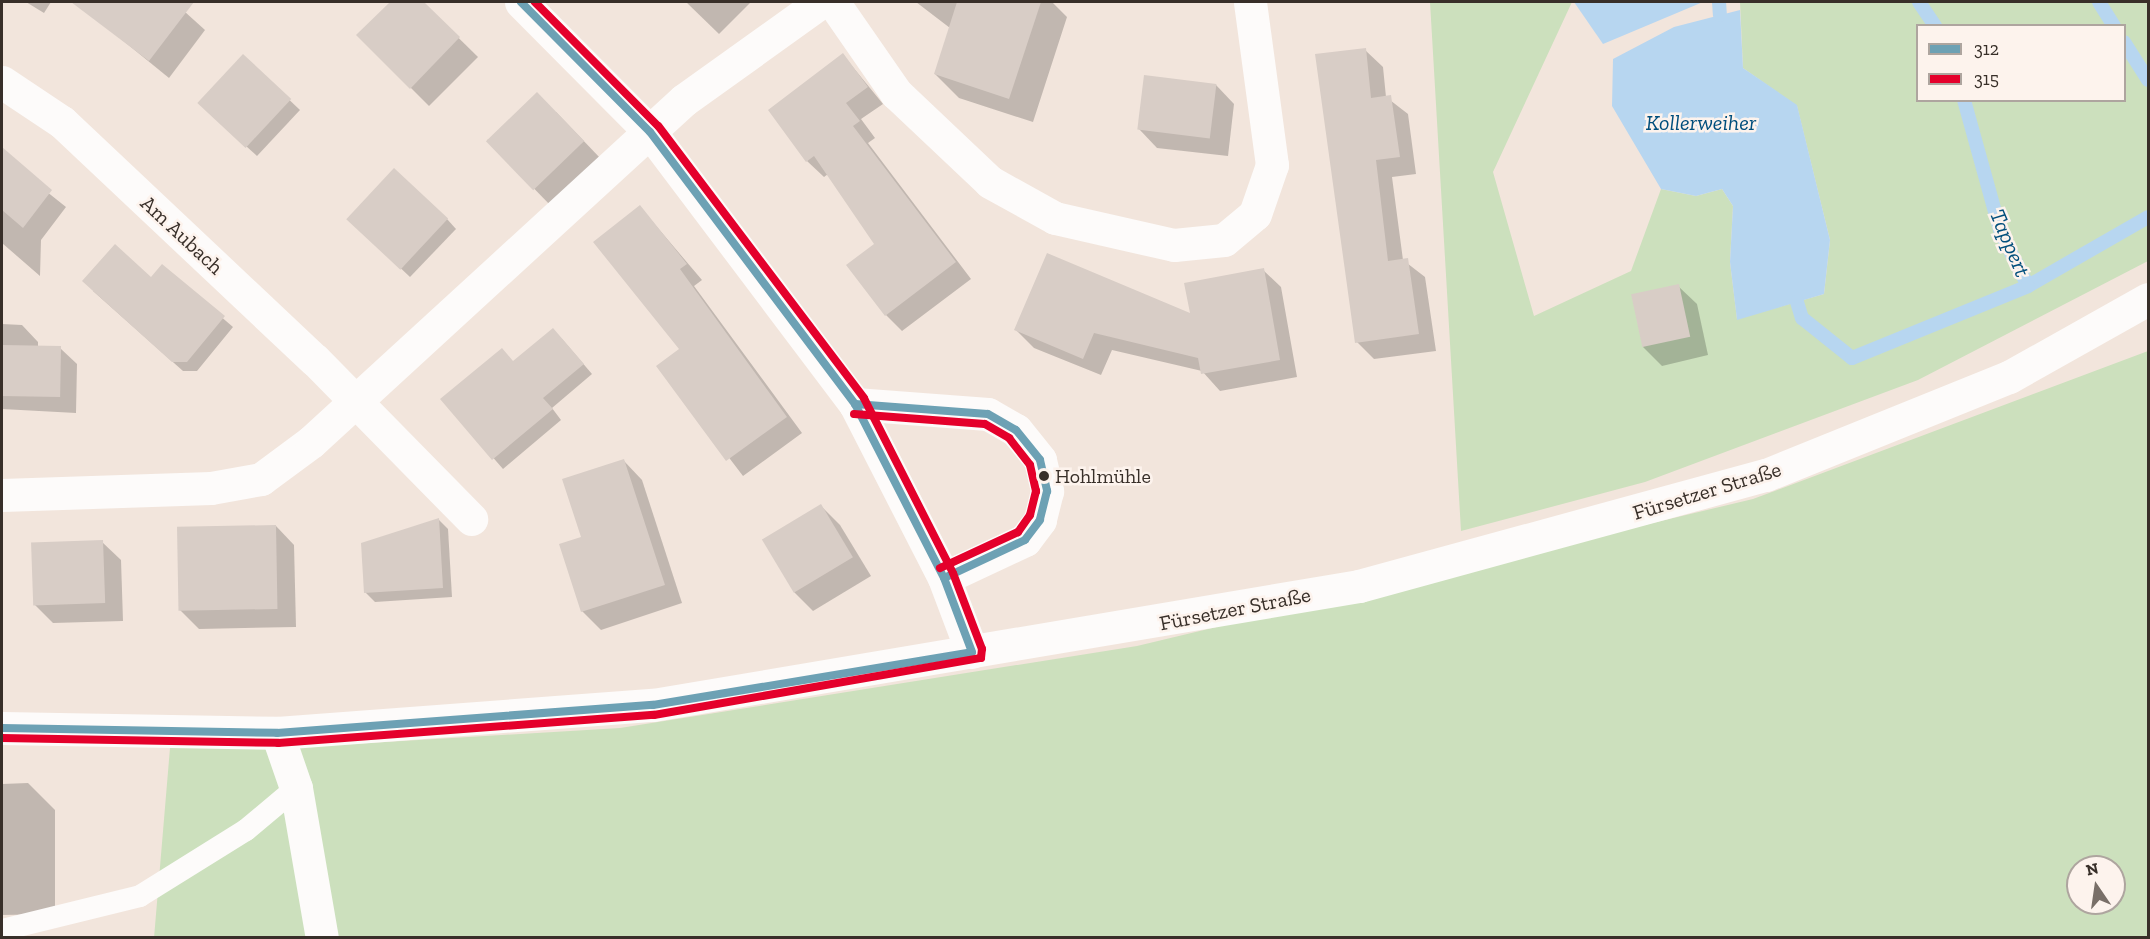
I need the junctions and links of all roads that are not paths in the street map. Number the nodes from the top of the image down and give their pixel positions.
1 (521, 2) edge
2 (821, 2) edge
3 (833, 2) edge
4 (1250, 2) edge
5 (2, 82) edge
6 (650, 132) junction
7 (2148, 299) edge
8 (351, 402) junction
9 (855, 404) junction
10 (2, 495) edge
11 (471, 519) dead end
12 (944, 578) junction
13 (972, 652) junction
14 (2, 728) edge
15 (277, 733) junction
16 (296, 788) junction
17 (2, 930) edge
18 (322, 938) edge

1 - 6 street
2 - 6 street
3 - 4 street
5 - 8 street, Am Aubach
6 - 8 street
6 - 9 street
7 - 13 street, Fürsetzer Straße
8 - 10 street
8 - 11 street, Am Aubach
9 - 12 street
9 - 12 street
12 - 13 street
13 - 15 street, Fürsetzer Straße
14 - 15 street, Fürsetzer Straße
15 - 16 street
16 - 17 lane
16 - 18 street

